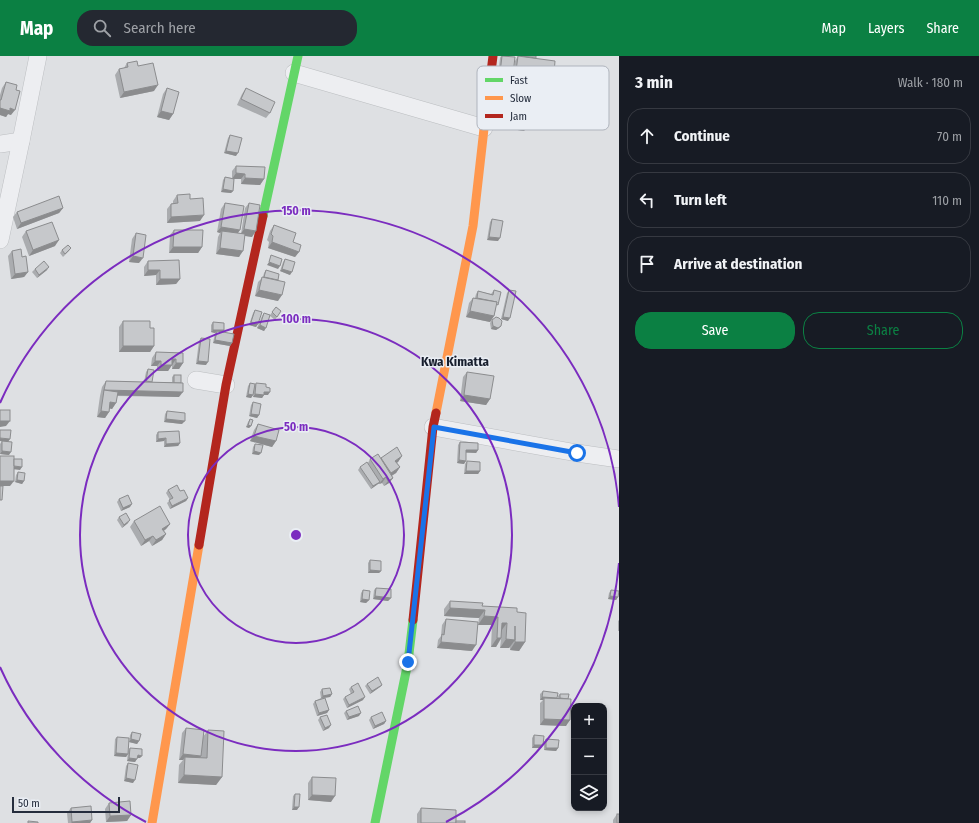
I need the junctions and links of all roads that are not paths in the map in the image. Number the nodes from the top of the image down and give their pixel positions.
1 (38, 56) edge
2 (298, 56) edge
3 (492, 56) edge
4 (491, 66) edge
5 (294, 73) junction
6 (477, 126) edge
7 (484, 130) edge
8 (21, 141) junction
9 (0, 144) edge
10 (0, 240) edge
11 (196, 380) dead end
12 (226, 385) junction
13 (434, 427) junction
14 (619, 459) edge
15 (152, 823) edge
16 (375, 823) edge

1 - 8 street
2 - 5 street
3 - 4 street
5 - 6 street
5 - 12 street
7 - 13 street
8 - 9 street
8 - 10 street
11 - 12 street
12 - 15 street
13 - 14 street
13 - 16 street

